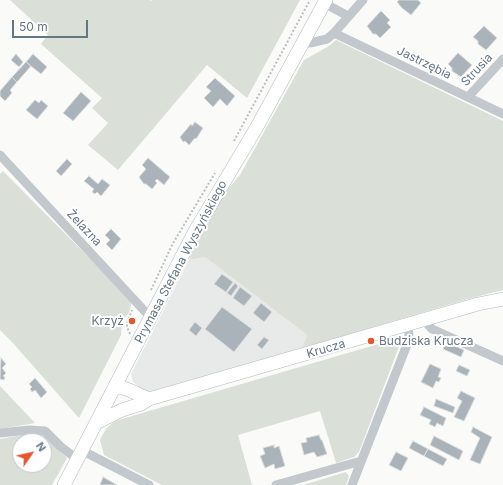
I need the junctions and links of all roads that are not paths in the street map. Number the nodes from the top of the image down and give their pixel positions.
1 (363, 0) edge
2 (325, 2) edge
3 (348, 16) junction
4 (334, 33) junction
5 (303, 42) junction
6 (503, 59) edge
7 (468, 97) junction
8 (503, 114) edge
9 (0, 155) edge
10 (503, 299) edge
11 (151, 318) junction
12 (424, 320) junction
13 (407, 325) junction
14 (503, 361) edge
15 (114, 388) junction
16 (149, 399) junction
17 (135, 406) junction
18 (96, 423) junction
19 (0, 433) edge
20 (79, 455) junction
21 (361, 461) junction
22 (64, 485) edge
23 (149, 485) edge
24 (276, 485) edge
25 (352, 485) edge

1 - 3 street
2 - 3 street
2 - 5 street, Prymasa Stefana Wyszyńskiego
3 - 4 street
4 - 5 street
4 - 7 street, Jastrzębia
5 - 11 street, Prymasa Stefana Wyszyńskiego
6 - 7 street, Strusia
7 - 8 street, Jastrzębia
9 - 11 street, Żelazna
10 - 12 street, Krucza
11 - 15 street, Prymasa Stefana Wyszyńskiego
12 - 13 street, Krucza
12 - 14 street
13 - 16 street, Krucza
13 - 21 street
15 - 16 street
15 - 17 street
15 - 18 street, Prymasa Stefana Wyszyńskiego
16 - 17 street, Krucza
17 - 18 street, Krucza
18 - 20 street, Prymasa Stefana Wyszyńskiego
19 - 20 street
20 - 22 street, Prymasa Stefana Wyszyńskiego
20 - 23 street
21 - 24 street
21 - 25 street

